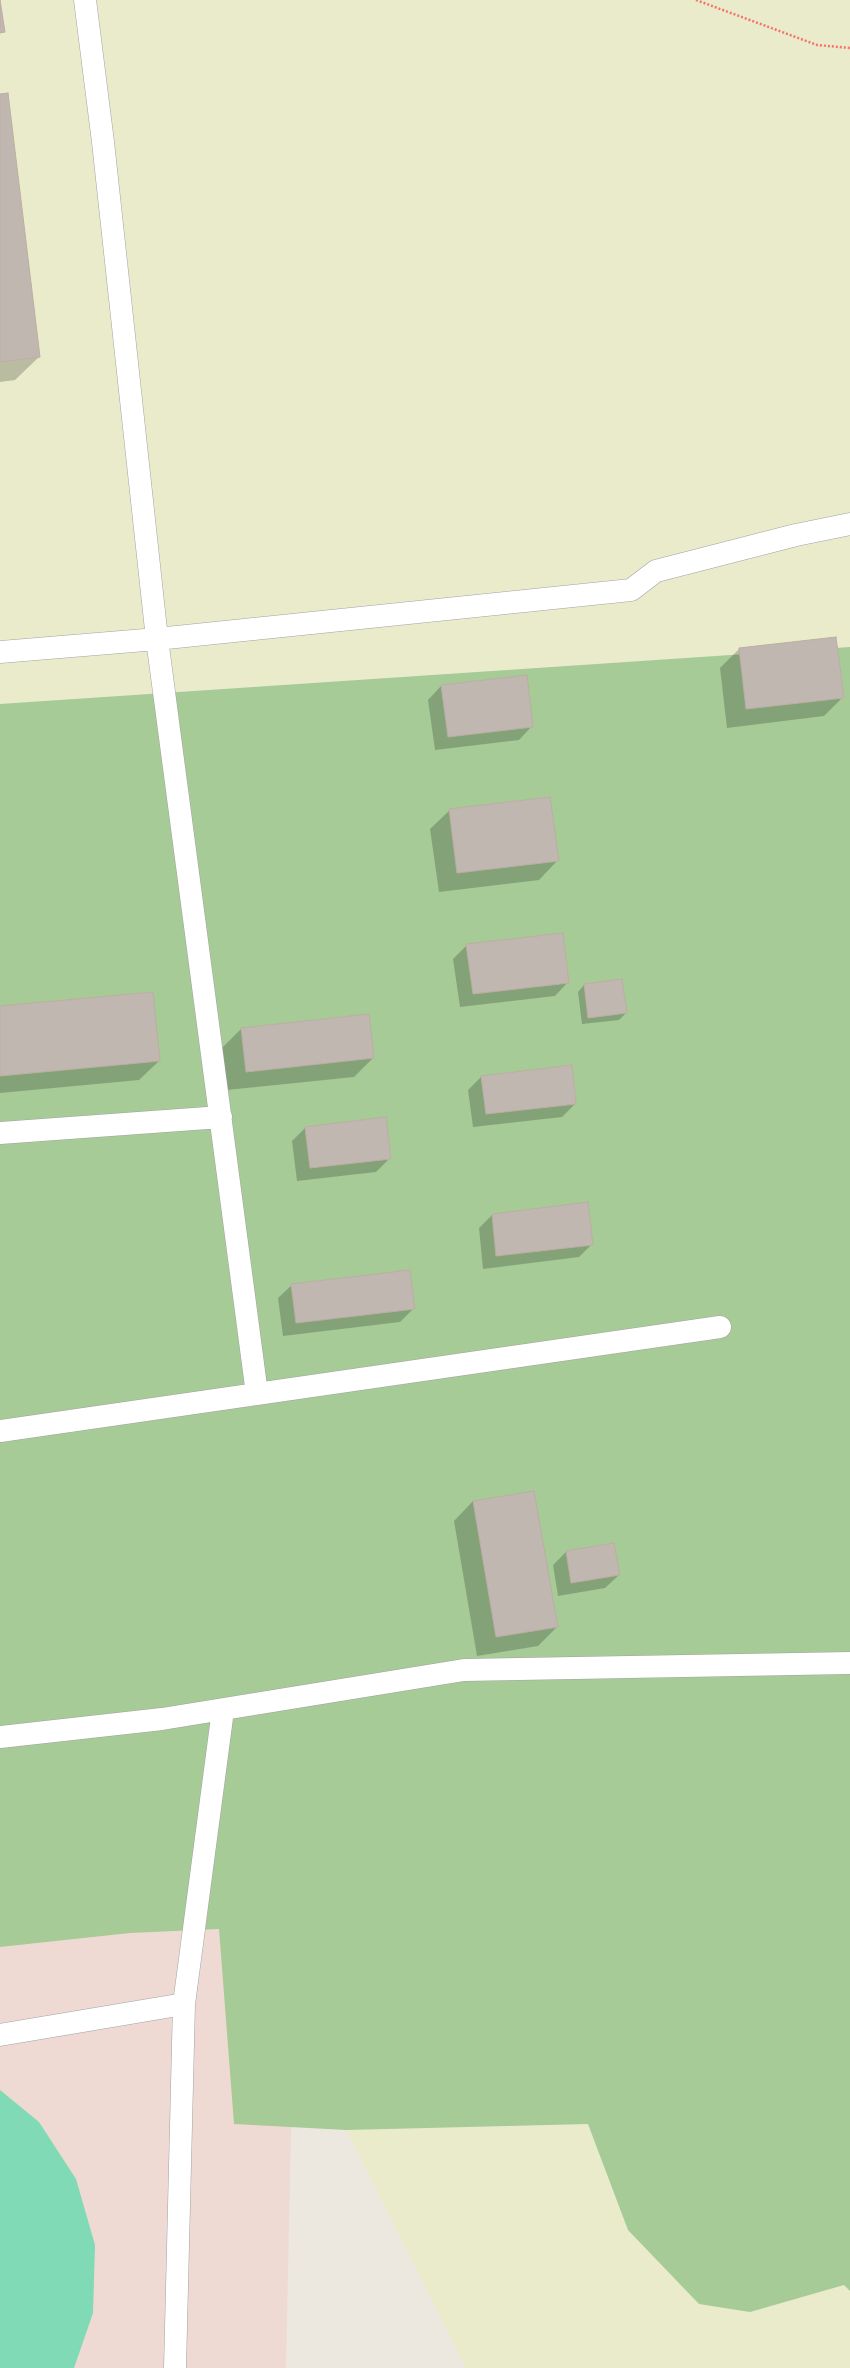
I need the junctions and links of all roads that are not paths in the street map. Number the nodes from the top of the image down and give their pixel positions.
1 (85, 0) edge
2 (850, 524) edge
3 (157, 639) junction
4 (0, 652) edge
5 (221, 1116) junction
6 (0, 1133) edge
7 (720, 1328) dead end
8 (257, 1394) junction
9 (0, 1431) edge
10 (850, 1663) edge
11 (223, 1710) junction
12 (0, 1737) edge
13 (184, 2004) junction
14 (0, 2036) edge
15 (175, 2368) edge

1 - 3 lane
2 - 3 lane
3 - 4 lane
3 - 5 lane
5 - 6 lane
5 - 8 lane
7 - 8 lane
8 - 9 lane
10 - 11 lane
11 - 12 lane
11 - 13 lane
13 - 14 lane
13 - 15 lane

